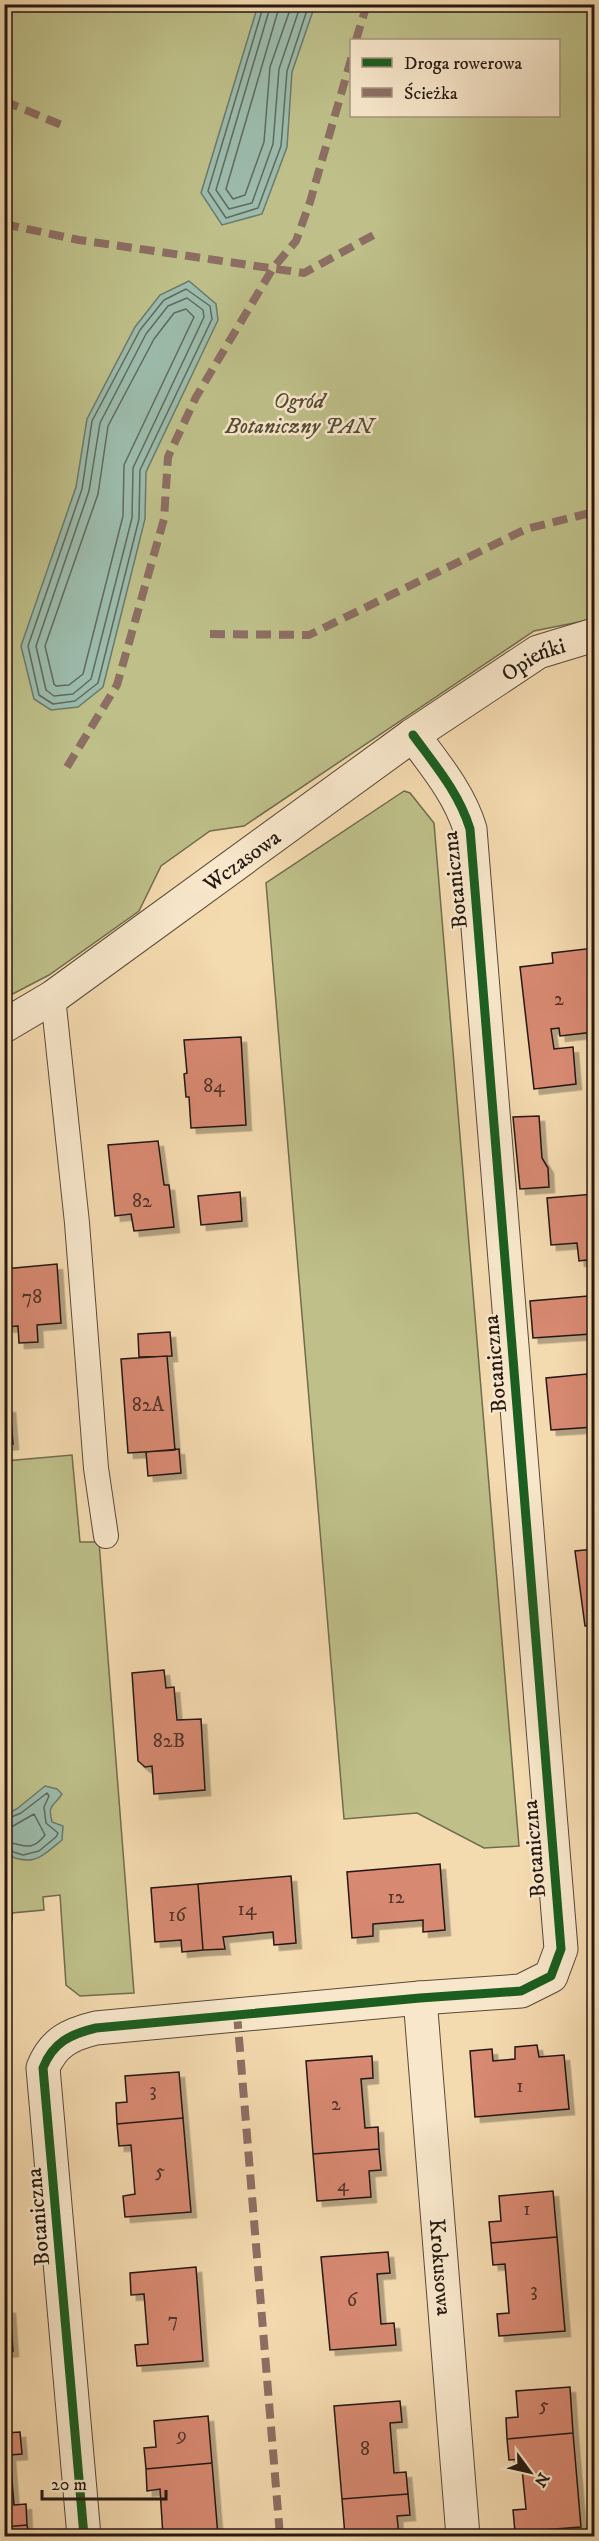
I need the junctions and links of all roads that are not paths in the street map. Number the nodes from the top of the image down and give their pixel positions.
1 (594, 635) edge
2 (477, 692) joint
3 (412, 735) junction
4 (53, 997) junction
5 (4, 1026) edge
6 (106, 1536) dead end
7 (420, 1998) junction
8 (84, 2536) edge
9 (463, 2536) edge

1 - 2 street, Opieńki
2 - 3 street, Wczasowa
3 - 4 street, Wczasowa
3 - 7 street, Botaniczna
4 - 5 street, Wczasowa
4 - 6 lane
7 - 8 street, Botaniczna
7 - 9 street, Krokusowa

